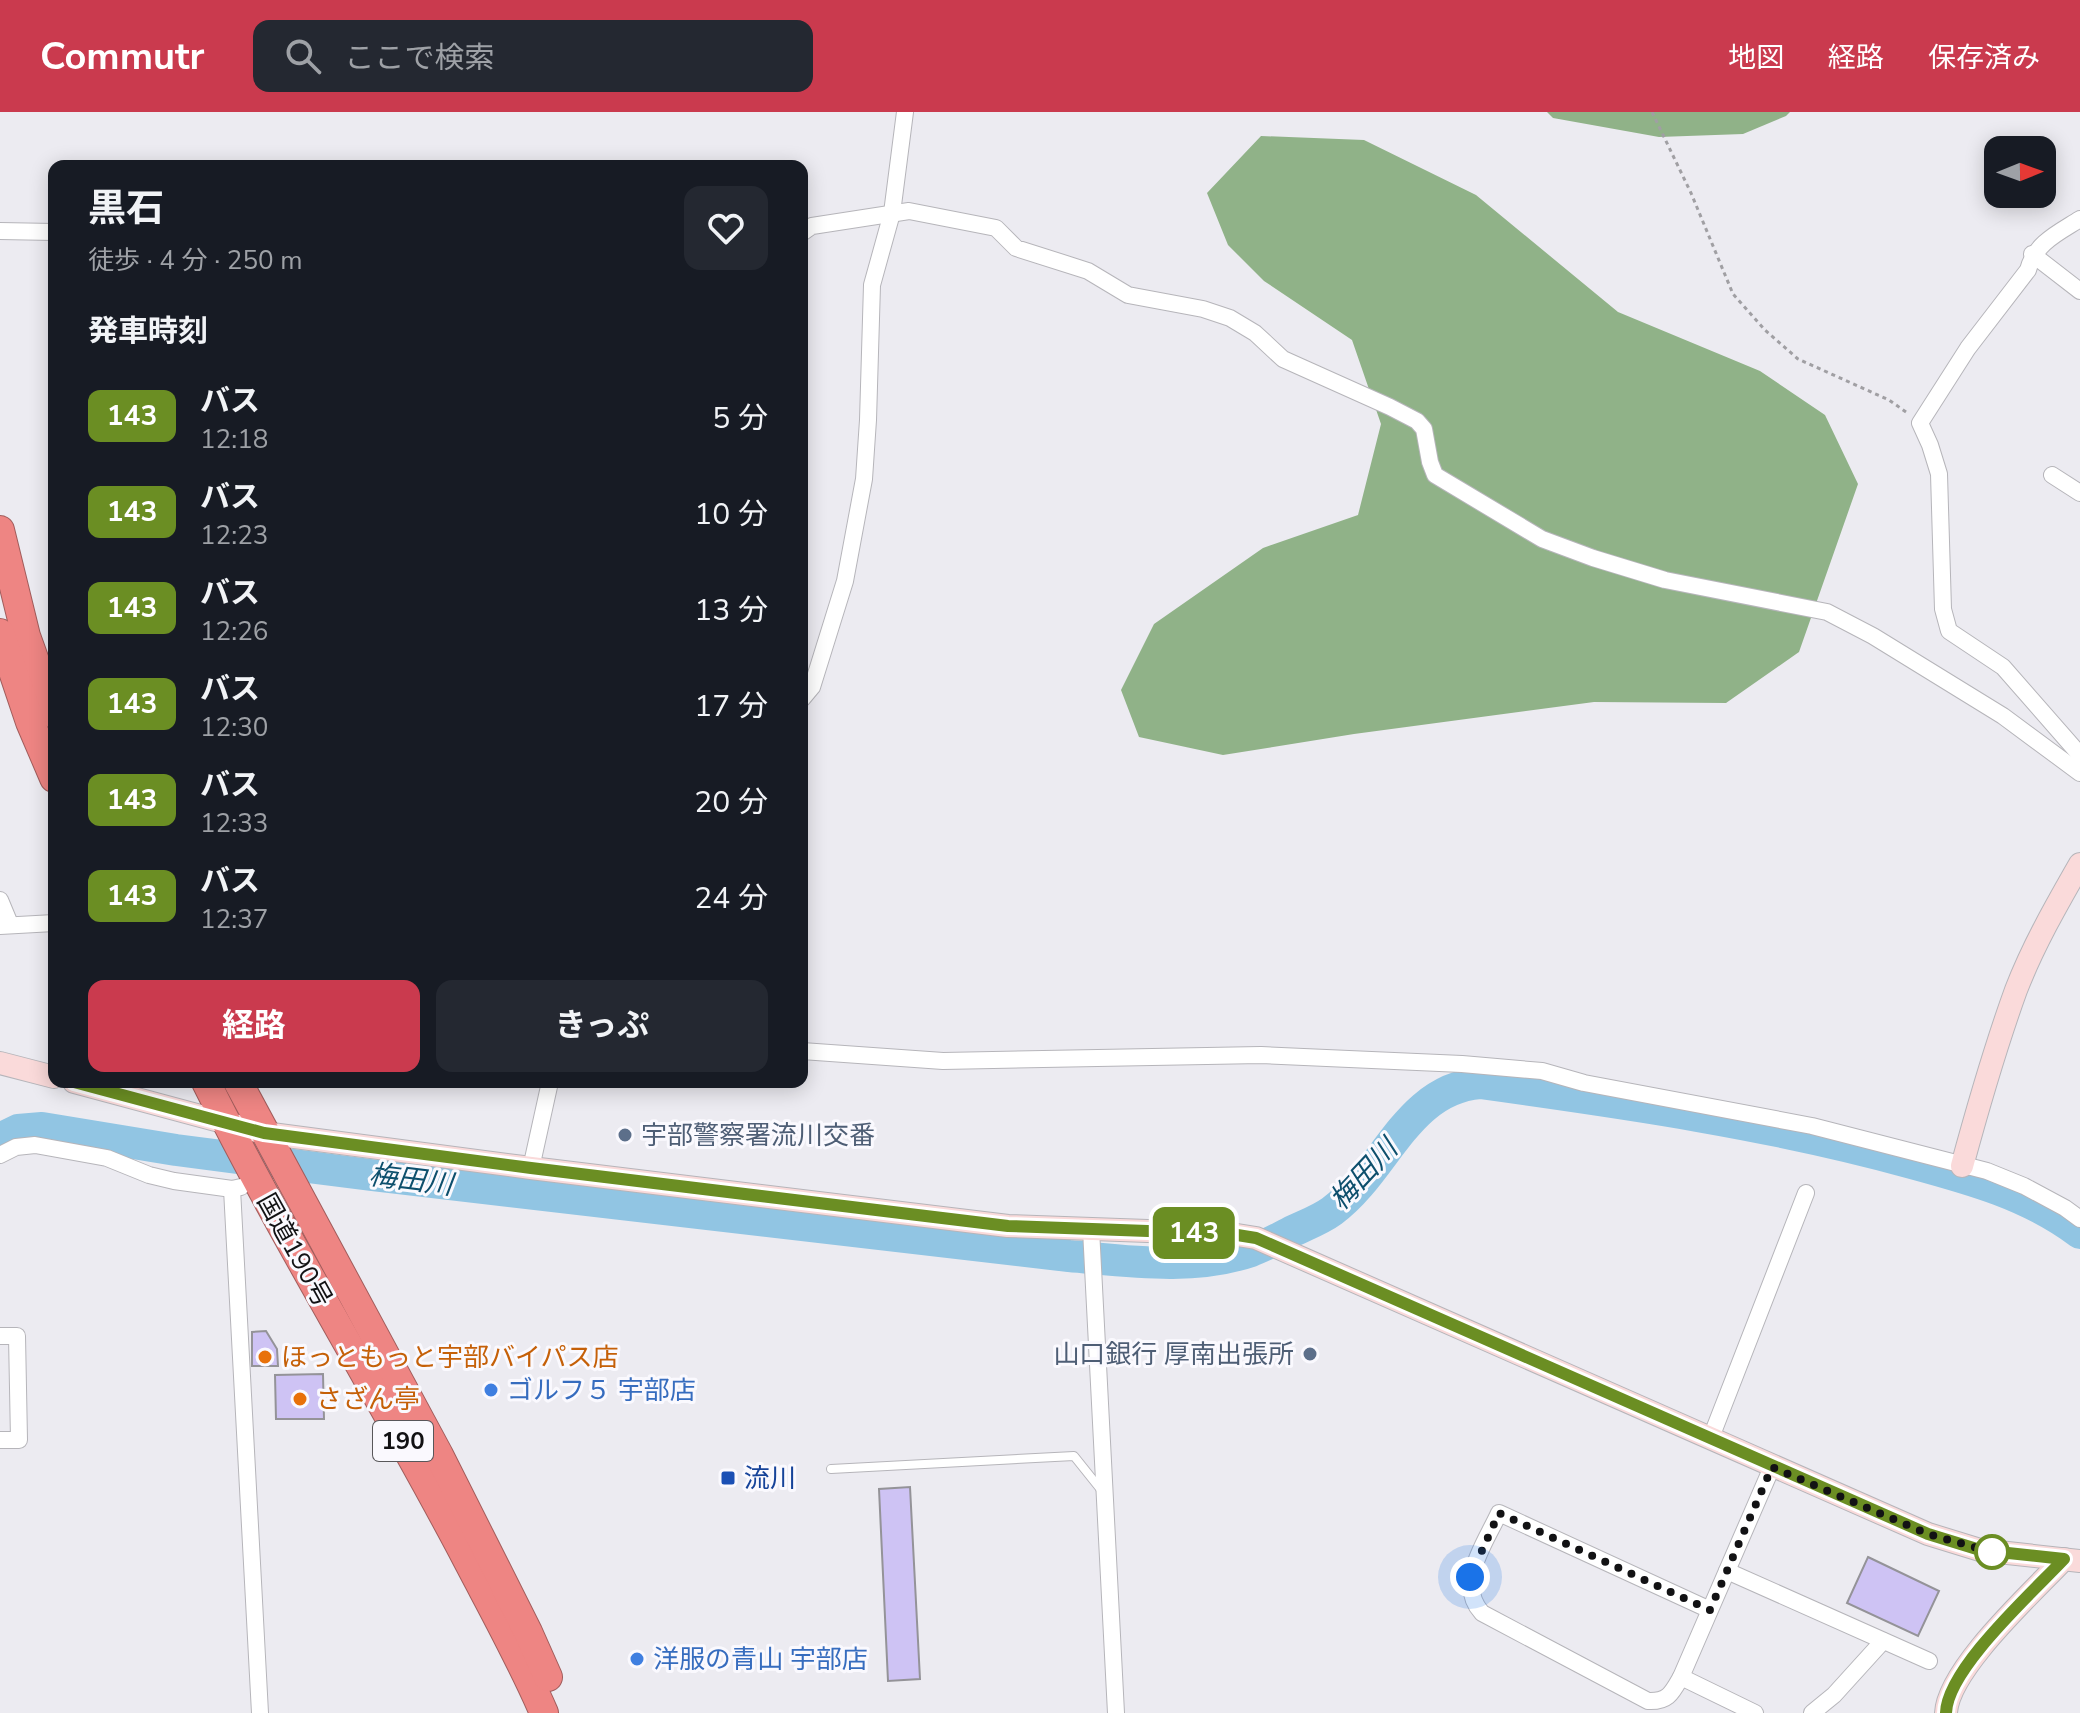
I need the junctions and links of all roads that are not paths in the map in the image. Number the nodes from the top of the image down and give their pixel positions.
1 (905, 112) edge
2 (892, 213) junction
3 (2080, 219) edge
4 (808, 229) edge
5 (0, 231) edge
6 (48, 232) edge
7 (2032, 254) junction
8 (2080, 291) edge
9 (2052, 475) dead end
10 (2080, 493) edge
11 (0, 530) edge
12 (5, 578) edge
13 (0, 633) edge
14 (48, 689) edge
15 (808, 692) edge
16 (2080, 755) edge
17 (48, 764) edge
18 (2080, 773) edge
19 (2080, 864) edge
20 (0, 900) edge
21 (48, 923) edge
22 (5, 925) edge
23 (808, 1051) edge
24 (0, 1063) edge
25 (48, 1075) edge
26 (93, 1088) edge
27 (209, 1088) edge
28 (241, 1088) edge
29 (549, 1088) edge
30 (230, 1132) junction
31 (267, 1138) junction
32 (0, 1155) edge
33 (1962, 1166) junction
34 (531, 1168) junction
35 (288, 1176) junction
36 (248, 1183) junction
37 (1806, 1193) dead end
38 (2080, 1219) edge
39 (1091, 1229) junction
40 (0, 1336) edge
41 (0, 1440) edge
42 (1710, 1440) junction
43 (1772, 1467) junction
44 (831, 1469) dead end
45 (1105, 1495) junction
46 (2075, 1555) edge
47 (1727, 1571) junction
48 (1710, 1610) junction
49 (1883, 1641) junction
50 (1929, 1661) dead end
51 (1681, 1677) junction
52 (260, 1713) edge
53 (544, 1713) edge
54 (562, 1713) edge
55 (1116, 1713) edge
56 (1755, 1713) edge
57 (1812, 1713) edge
58 (1946, 1713) edge

1 - 2 street
2 - 4 street
2 - 15 street
2 - 18 street
3 - 7 street
5 - 6 street
7 - 8 street
7 - 16 street
9 - 10 street
11 - 12 highway
12 - 14 highway
13 - 17 highway
19 - 33 street
20 - 22 street
21 - 22 street
23 - 33 street
24 - 25 street
26 - 30 street
27 - 30 highway, 国道190号 / 190
28 - 31 highway, 国道190号 / 190
29 - 34 street
30 - 31 street
30 - 36 highway, 国道190号 / 190
31 - 34 street
31 - 35 highway, 国道190号 / 190
32 - 36 street
33 - 38 street
34 - 39 street
35 - 36 street
35 - 54 highway, 国道190号 / 190
36 - 52 street
36 - 53 highway, 国道190号 / 190
37 - 42 street
39 - 42 street
39 - 45 street
40 - 41 street
42 - 43 street
43 - 46 street
43 - 47 street
44 - 45 lane
45 - 55 street
46 - 58 street
47 - 48 street
47 - 49 street
48 - 51 street
48 - 51 street
49 - 50 street
49 - 57 street
51 - 56 street

